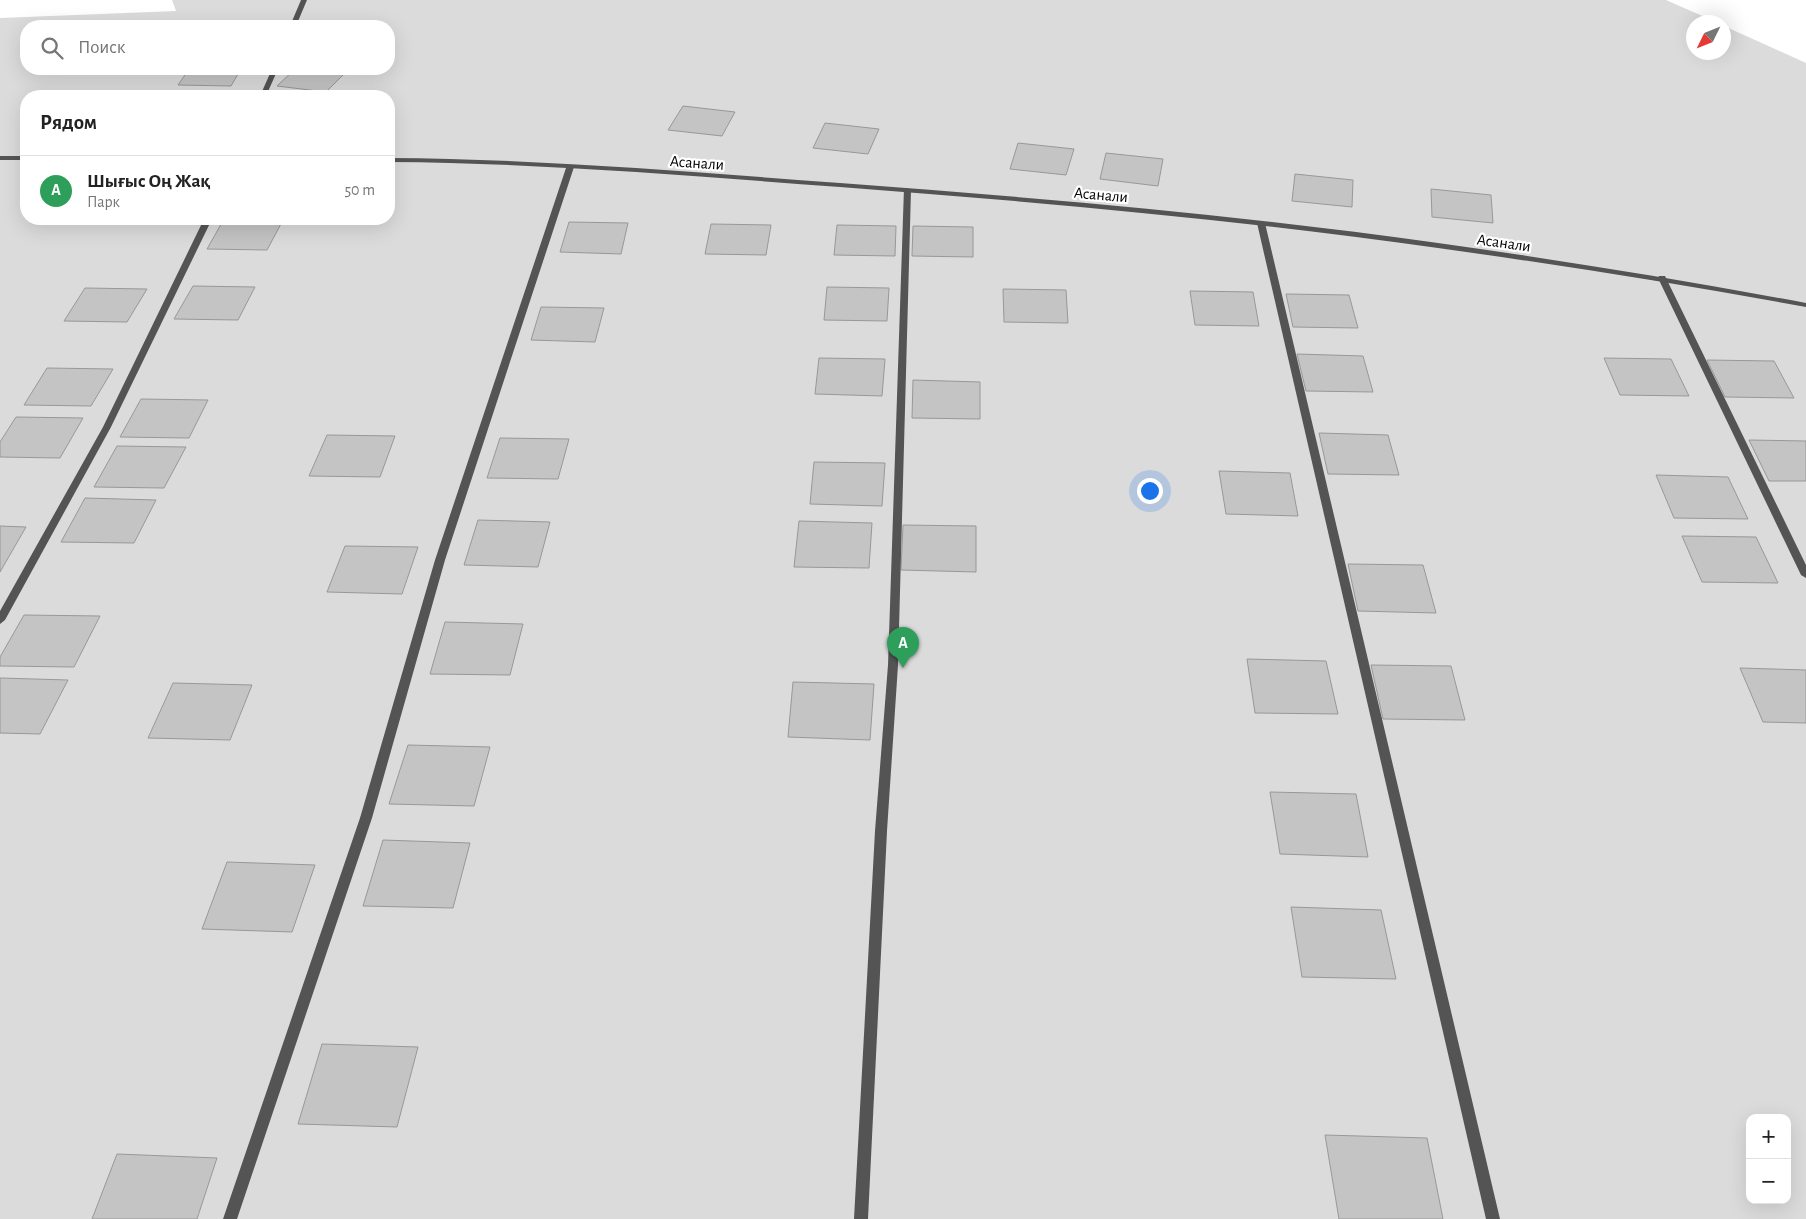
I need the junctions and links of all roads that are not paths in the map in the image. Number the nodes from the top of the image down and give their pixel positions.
1 (304, 0) edge
2 (295, 20) edge
3 (272, 75) edge
4 (266, 90) edge
5 (0, 158) edge
6 (20, 158) edge
7 (395, 160) edge
8 (570, 167) junction
9 (907, 190) junction
10 (1261, 223) junction
11 (205, 225) edge
12 (1662, 278) junction
13 (1806, 305) edge
14 (1806, 575) edge
15 (0, 620) edge
16 (230, 1219) edge
17 (860, 1219) edge
18 (1493, 1219) edge

1 - 2 street
3 - 4 street
5 - 6 street
7 - 8 street, Асанали
8 - 9 street, Асанали
8 - 16 street
9 - 10 street, Асанали
9 - 17 street
10 - 12 street, Асанали
10 - 18 street
11 - 15 street
12 - 13 street, Асанали
12 - 14 street

